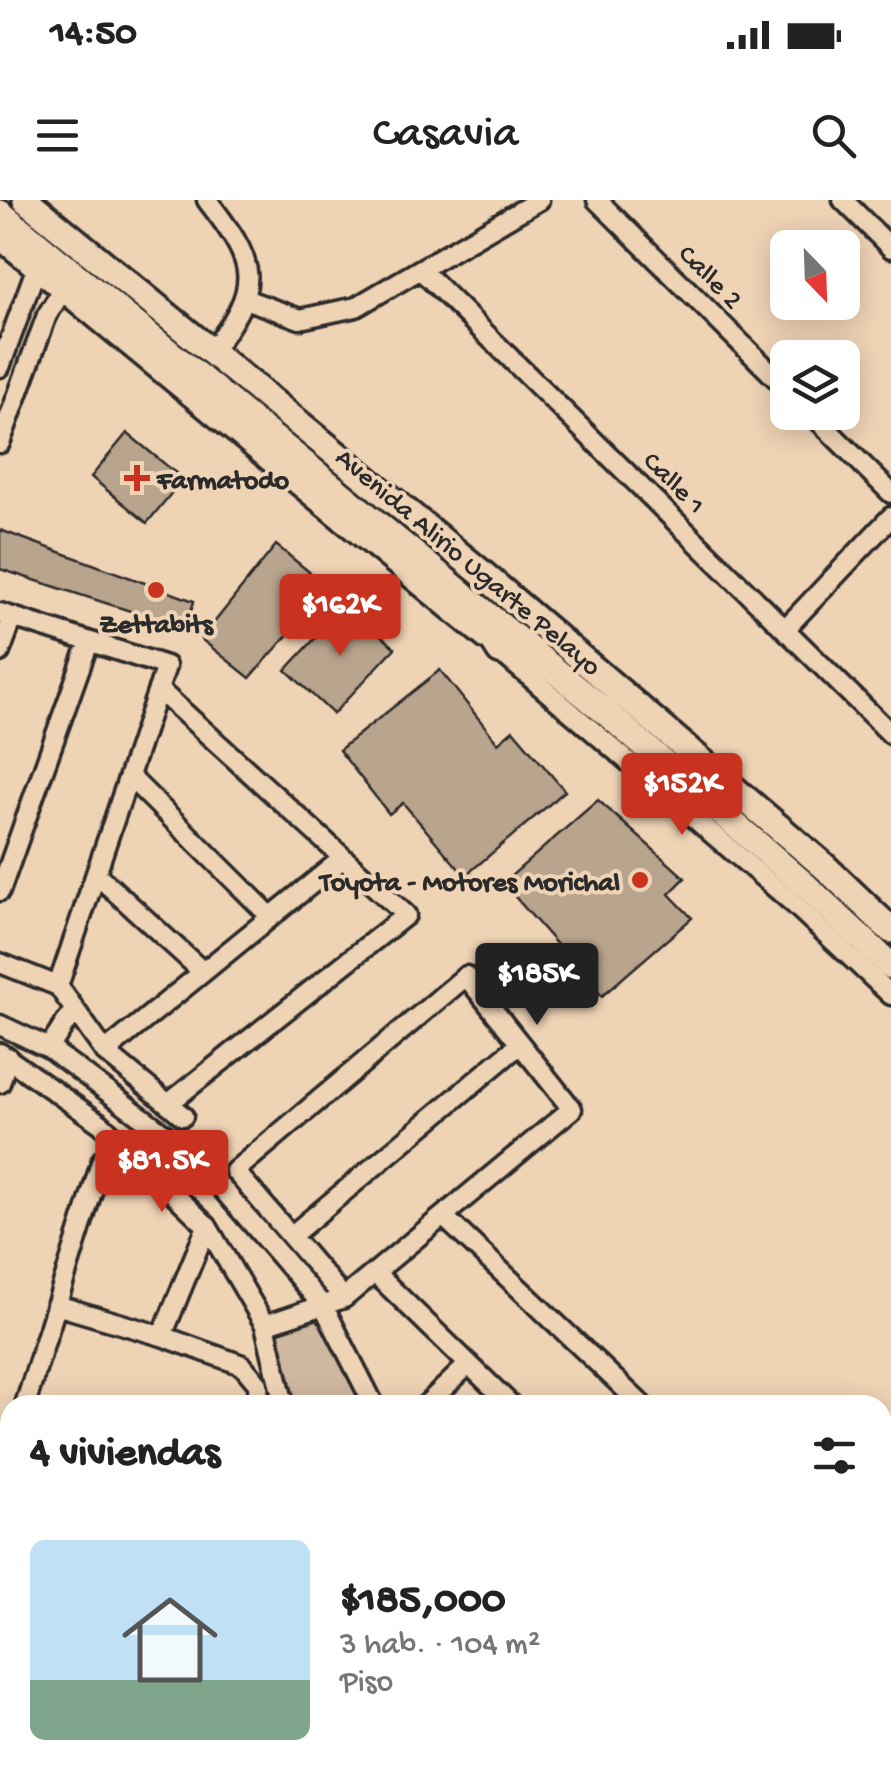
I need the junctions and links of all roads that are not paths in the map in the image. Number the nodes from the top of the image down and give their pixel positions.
1 (26, 200) edge
2 (207, 200) edge
3 (538, 200) edge
4 (597, 200) edge
5 (843, 200) edge
6 (0, 213) edge
7 (0, 240) edge
8 (891, 248) edge
9 (40, 259) junction
10 (421, 270) junction
11 (68, 282) junction
12 (245, 299) junction
13 (212, 350) junction
14 (0, 367) edge
15 (770, 372) edge
16 (6, 409) edge
17 (828, 430) edge
18 (0, 444) edge
19 (891, 493) edge
20 (891, 517) edge
21 (462, 592) junction
22 (6, 615) edge
23 (786, 629) junction
24 (89, 642) junction
25 (0, 652) edge
26 (500, 652) junction
27 (556, 671) junction
28 (158, 690) junction
29 (891, 734) edge
30 (129, 776) junction
31 (342, 859) junction
32 (96, 874) junction
33 (0, 891) edge
34 (271, 916) junction
35 (891, 930) edge
36 (0, 963) edge
37 (891, 966) edge
38 (203, 972) junction
39 (58, 986) junction
40 (891, 995) edge
41 (74, 1010) junction
42 (0, 1025) edge
43 (520, 1044) junction
44 (50, 1048) junction
45 (105, 1052) junction
46 (4, 1055) edge
47 (0, 1083) edge
48 (102, 1160) dead end
49 (443, 1216) junction
50 (208, 1226) junction
51 (291, 1236) junction
52 (375, 1273) junction
53 (344, 1298) junction
54 (56, 1305) junction
55 (324, 1307) junction
56 (265, 1325) junction
57 (162, 1336) junction
58 (469, 1364) junction
59 (28, 1395) edge
60 (259, 1395) edge
61 (282, 1395) edge
62 (369, 1395) edge
63 (436, 1395) edge
64 (501, 1395) edge
65 (631, 1395) edge

1 - 13 highway, Avenida Alirio Ugarte Pelayo
2 - 12 street
3 - 10 street
4 - 15 street, Calle 2
5 - 8 street
6 - 9 highway, Avenida Alirio Ugarte Pelayo
7 - 9 street, Avenida Alirio Ugarte Pelayo
9 - 11 highway, Avenida Alirio Ugarte Pelayo
9 - 14 street
10 - 12 street
10 - 23 street, Calle 1
11 - 16 street
11 - 21 highway, Avenida Alirio Ugarte Pelayo
11 - 26 street, Avenida Alirio Ugarte Pelayo
12 - 13 street
13 - 35 highway, Avenida Alirio Ugarte Pelayo
16 - 18 street
17 - 19 street
20 - 23 street
21 - 26 highway
21 - 27 highway, Avenida Alirio Ugarte Pelayo
22 - 24 street
22 - 25 street
23 - 29 street, Calle 1
24 - 28 street
24 - 33 street
26 - 27 highway
26 - 40 street, Avenida Alirio Ugarte Pelayo
27 - 37 highway, Avenida Alirio Ugarte Pelayo
28 - 30 street
28 - 31 street
30 - 32 street
30 - 34 street
31 - 34 street
31 - 45 street
32 - 38 street
32 - 39 street
34 - 38 street
36 - 39 street
38 - 45 street
39 - 41 street
41 - 44 street
41 - 45 street
42 - 44 street
43 - 49 street
43 - 51 street
43 - 51 street
44 - 55 street
46 - 47 street
46 - 50 street
48 - 54 street
49 - 52 street
49 - 65 street
50 - 56 street
50 - 57 street
51 - 53 street
52 - 53 street
52 - 58 street
53 - 55 street
54 - 57 street
54 - 59 street
55 - 56 street
55 - 62 street
56 - 61 street
57 - 60 street
58 - 63 street
58 - 64 street

